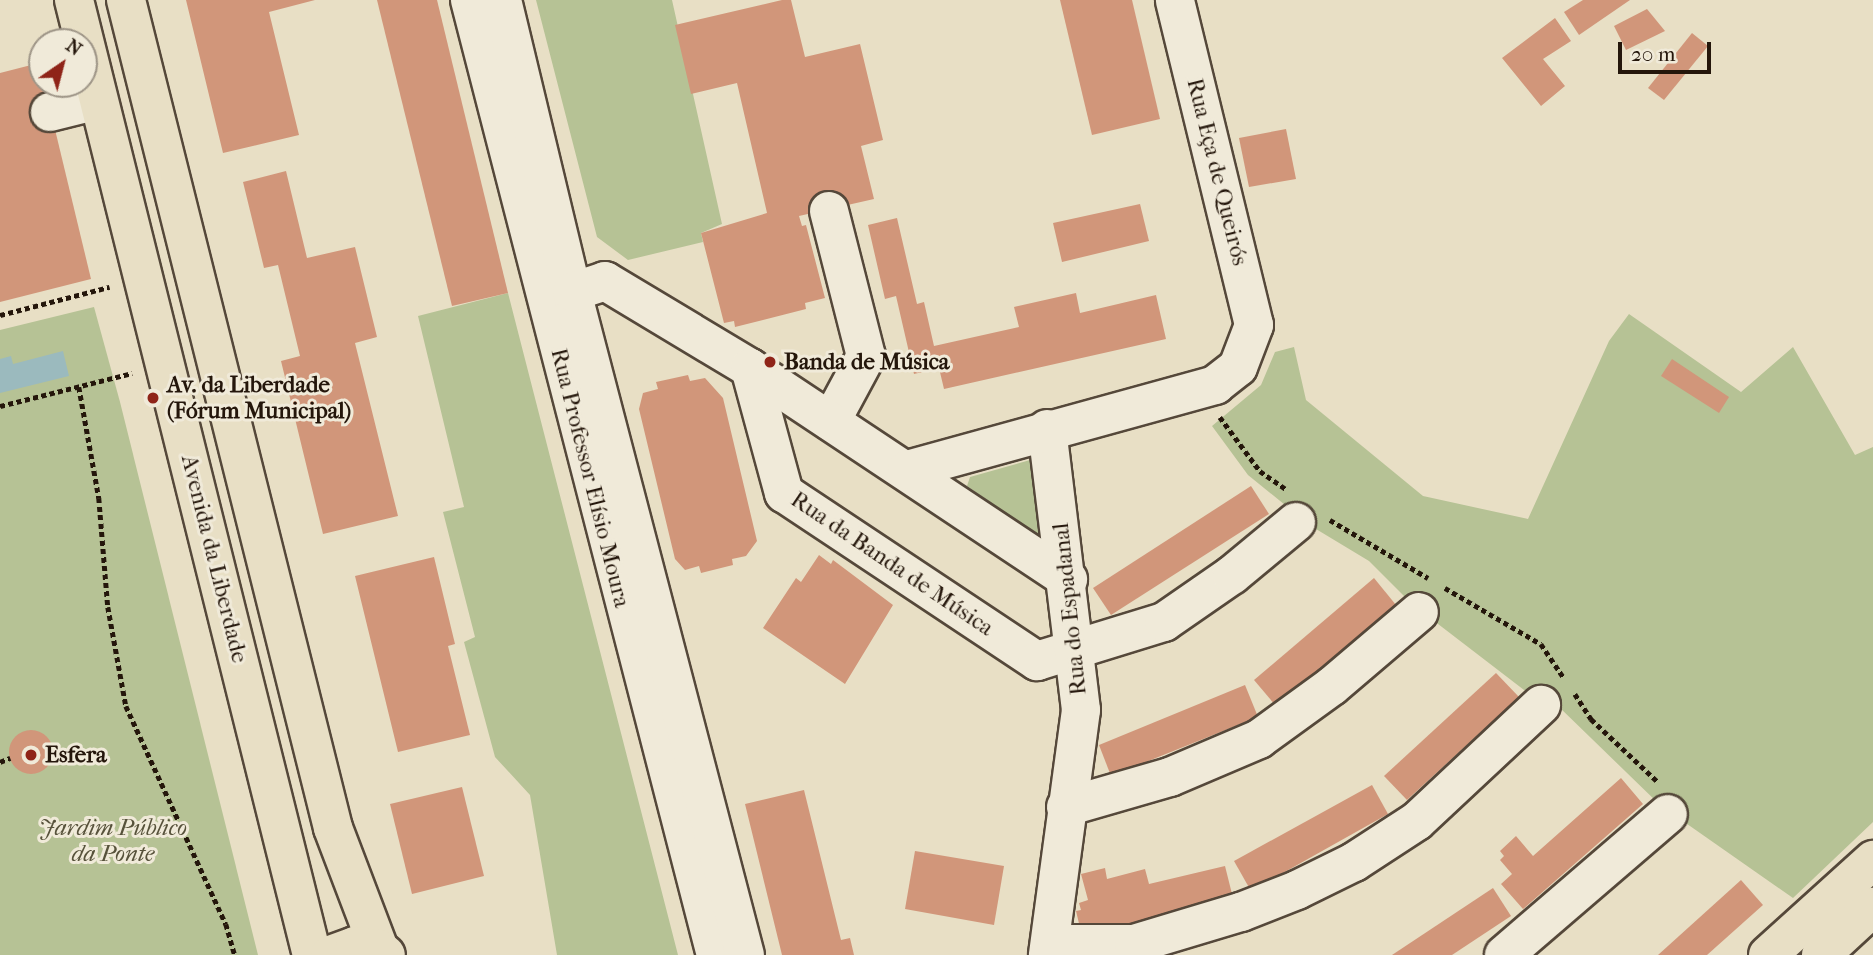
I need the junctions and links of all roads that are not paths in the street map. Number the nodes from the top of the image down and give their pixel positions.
1 (74, 0) edge
2 (126, 0) edge
3 (470, 0) edge
4 (502, 0) edge
5 (1175, 0) edge
6 (98, 100) junction
7 (50, 112) dead end
8 (829, 211) dead end
9 (572, 292) junction
10 (750, 368) junction
11 (831, 421) junction
12 (1047, 429) junction
13 (907, 470) junction
14 (1303, 510) road end
15 (1068, 579) junction
16 (1419, 612) dead end
17 (1077, 649) junction
18 (1560, 692) road end
19 (1066, 807) junction
20 (1668, 814) road end
21 (1873, 860) edge
22 (1873, 907) edge
23 (1049, 950) edge
24 (382, 952) edge
25 (312, 955) edge
26 (330, 955) edge
27 (716, 955) edge
28 (745, 955) edge
29 (1504, 955) edge
30 (1768, 955) edge
31 (1821, 955) edge

1 - 6 main road, Avenida da Liberdade
2 - 24 main road
3 - 27 street, Rua Professor Elísio Moura
4 - 9 street, Rua Professor Elísio Moura
5 - 12 street, Rua Eça de Queirós
6 - 7 street
6 - 25 main road, Avenida da Liberdade
8 - 11 street
9 - 10 street
9 - 28 street, Rua Professor Elísio Moura
10 - 11 street
10 - 17 street, Rua da Banda de Música
11 - 13 street
12 - 13 street
12 - 15 street, Rua do Espadanal
13 - 15 street
14 - 17 street
15 - 17 street, Rua do Espadanal
16 - 19 street
17 - 19 street, Rua do Espadanal
18 - 23 street
19 - 23 street, Rua do Espadanal
20 - 29 street
21 - 30 main road
22 - 31 main road
24 - 26 main road

